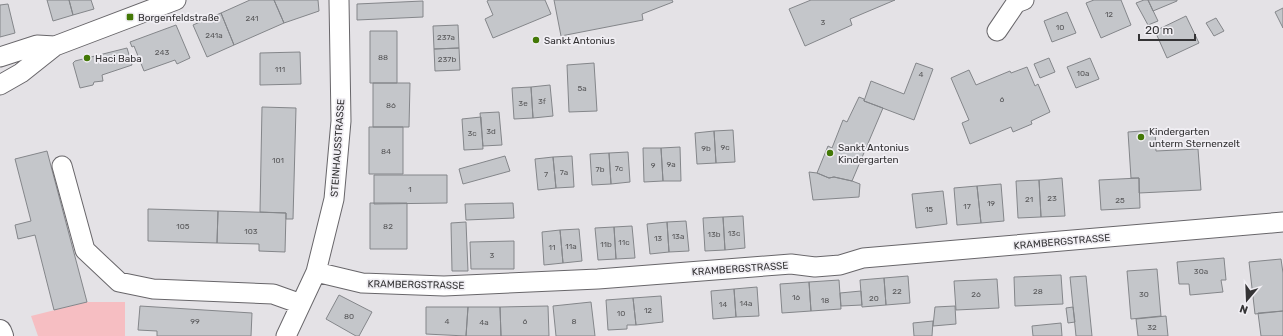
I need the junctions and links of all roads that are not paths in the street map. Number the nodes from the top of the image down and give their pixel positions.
1 (176, 0) edge
2 (339, 0) edge
3 (1024, 0) edge
4 (997, 31) dead end
5 (55, 46) junction
6 (0, 57) edge
7 (0, 85) edge
8 (62, 166) dead end
9 (1283, 222) edge
10 (316, 272) junction
11 (301, 304) junction
12 (0, 332) edge
13 (2, 336) edge
14 (286, 336) edge

1 - 5 street
2 - 10 street, STEINHAUSSTRASSE
3 - 4 street
5 - 6 street
5 - 7 street
8 - 11 street
9 - 10 street, KRAMBERGSTRASSE
10 - 11 street, STEINHAUSSTRASSE
11 - 14 street, STEINHAUSSTRASSE
12 - 13 main road

